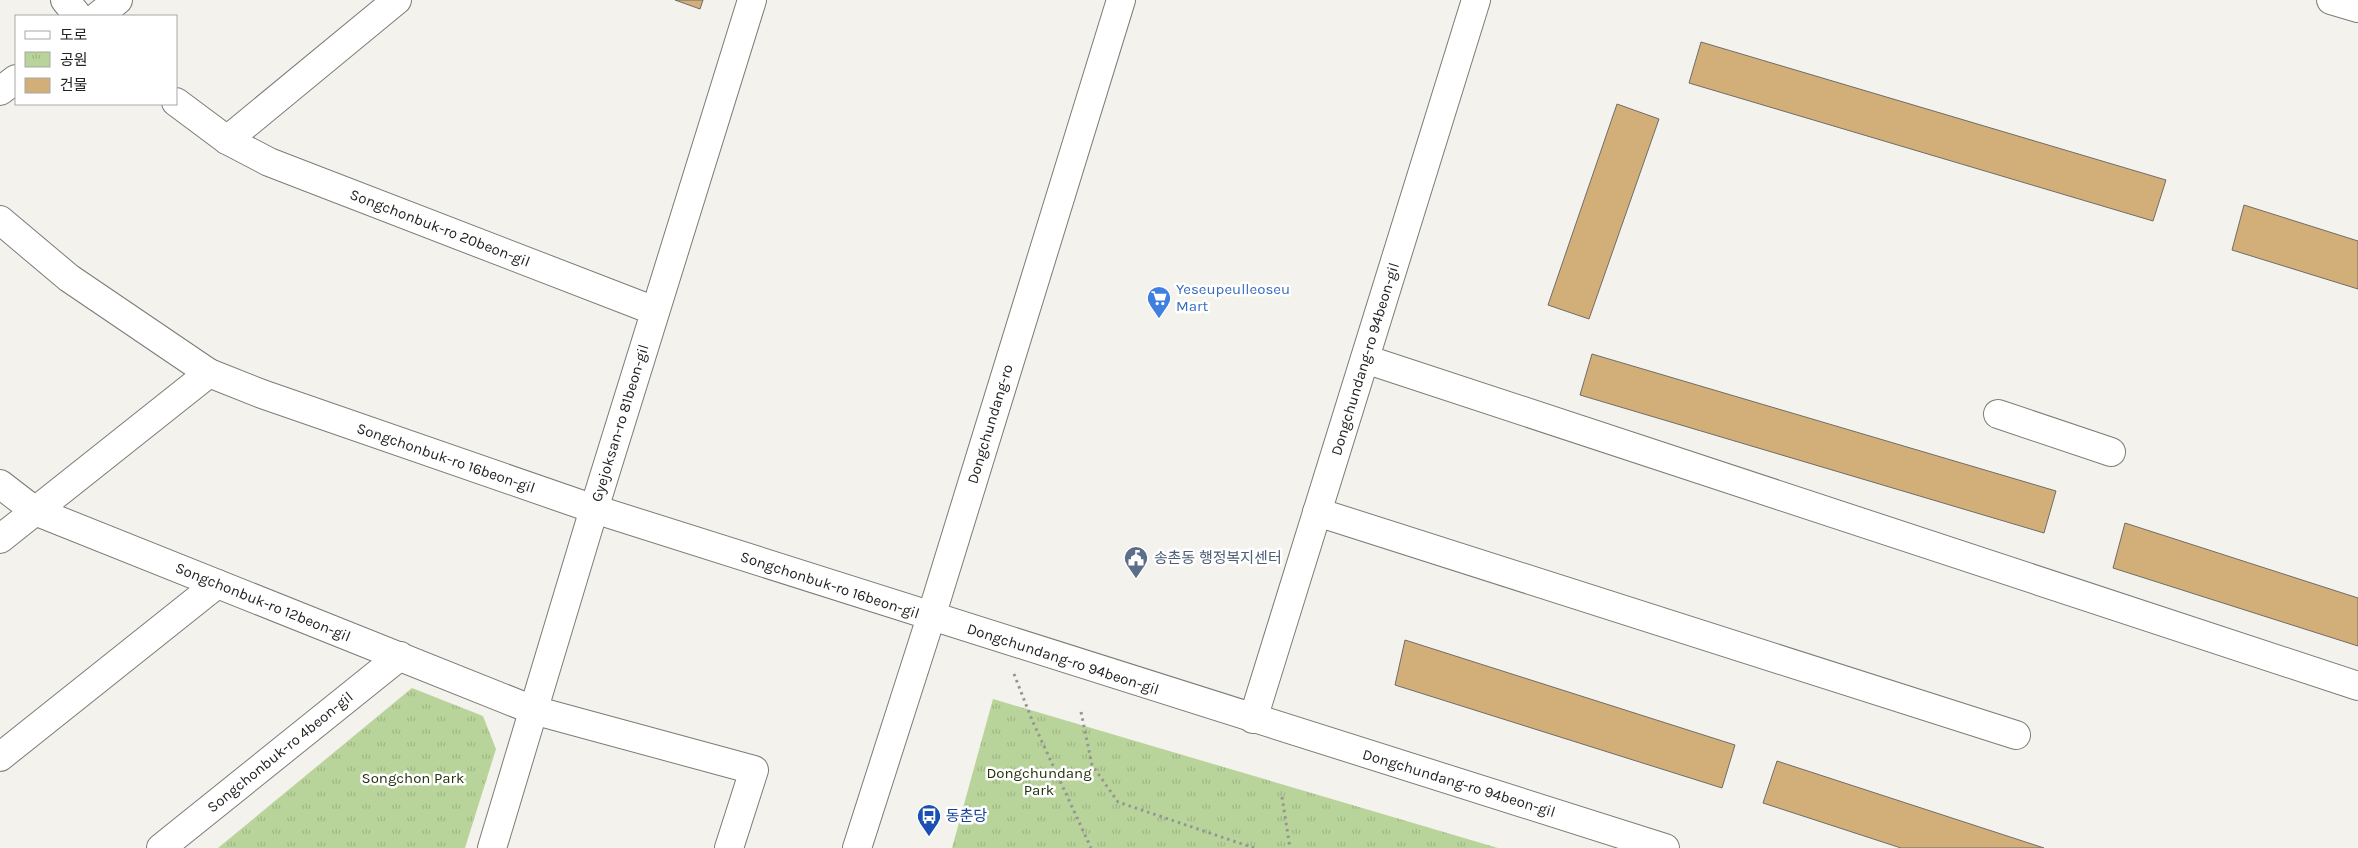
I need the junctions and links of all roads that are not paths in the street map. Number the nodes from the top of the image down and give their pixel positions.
1 (65, 0) edge
2 (118, 0) edge
3 (397, 0) edge
4 (752, 0) edge
5 (1121, 0) edge
6 (1476, 0) edge
7 (2331, 0) edge
8 (2358, 8) edge
9 (77, 15) edge
10 (99, 15) edge
11 (15, 80) edge
12 (0, 91) edge
13 (178, 103) edge
14 (227, 140) junction
15 (0, 220) edge
16 (655, 311) junction
17 (1365, 359) junction
18 (209, 373) junction
19 (1998, 414) dead end
20 (2111, 452) dead end
21 (0, 484) edge
22 (594, 509) junction
23 (35, 511) junction
24 (1317, 512) junction
25 (0, 539) edge
26 (217, 584) junction
27 (931, 617) junction
28 (400, 656) junction
29 (2358, 686) edge
30 (533, 710) junction
31 (1253, 719) junction
32 (2016, 735) dead end
33 (0, 757) edge
34 (161, 848) edge
35 (492, 848) edge
36 (729, 848) edge
37 (857, 848) edge
38 (1665, 848) edge

1 - 9 street
2 - 10 street
3 - 14 street
4 - 16 street, Gyejoksan-ro 81beon-gil
5 - 27 street, Dongchundang-ro
6 - 17 street, Dongchundang-ro 94beon-gil
7 - 8 street
11 - 12 street
13 - 14 street, Songchonbuk-ro 20beon-gil
14 - 16 street, Songchonbuk-ro 20beon-gil
15 - 18 street, Songchonbuk-ro 16beon-gil
16 - 22 street, Gyejoksan-ro 81beon-gil
17 - 24 street, Dongchundang-ro 94beon-gil
17 - 29 street
18 - 22 street, Songchonbuk-ro 16beon-gil
18 - 23 street
19 - 20 street
21 - 23 street, Songchonbuk-ro 12beon-gil
22 - 27 street, Songchonbuk-ro 16beon-gil
22 - 30 street, Gyejoksan-ro 81beon-gil
23 - 25 street
23 - 26 street, Songchonbuk-ro 12beon-gil
24 - 31 street, Dongchundang-ro 94beon-gil
24 - 32 street
26 - 28 street, Songchonbuk-ro 12beon-gil
26 - 33 street
27 - 31 street, Dongchundang-ro 94beon-gil
27 - 37 street, Dongchundang-ro
28 - 30 street, Songchonbuk-ro 12beon-gil
28 - 34 street, Songchonbuk-ro 4beon-gil
30 - 35 street, Gyejoksan-ro 81beon-gil
30 - 36 street, Songchonbuk-ro 12beon-gil
31 - 38 street, Dongchundang-ro 94beon-gil

